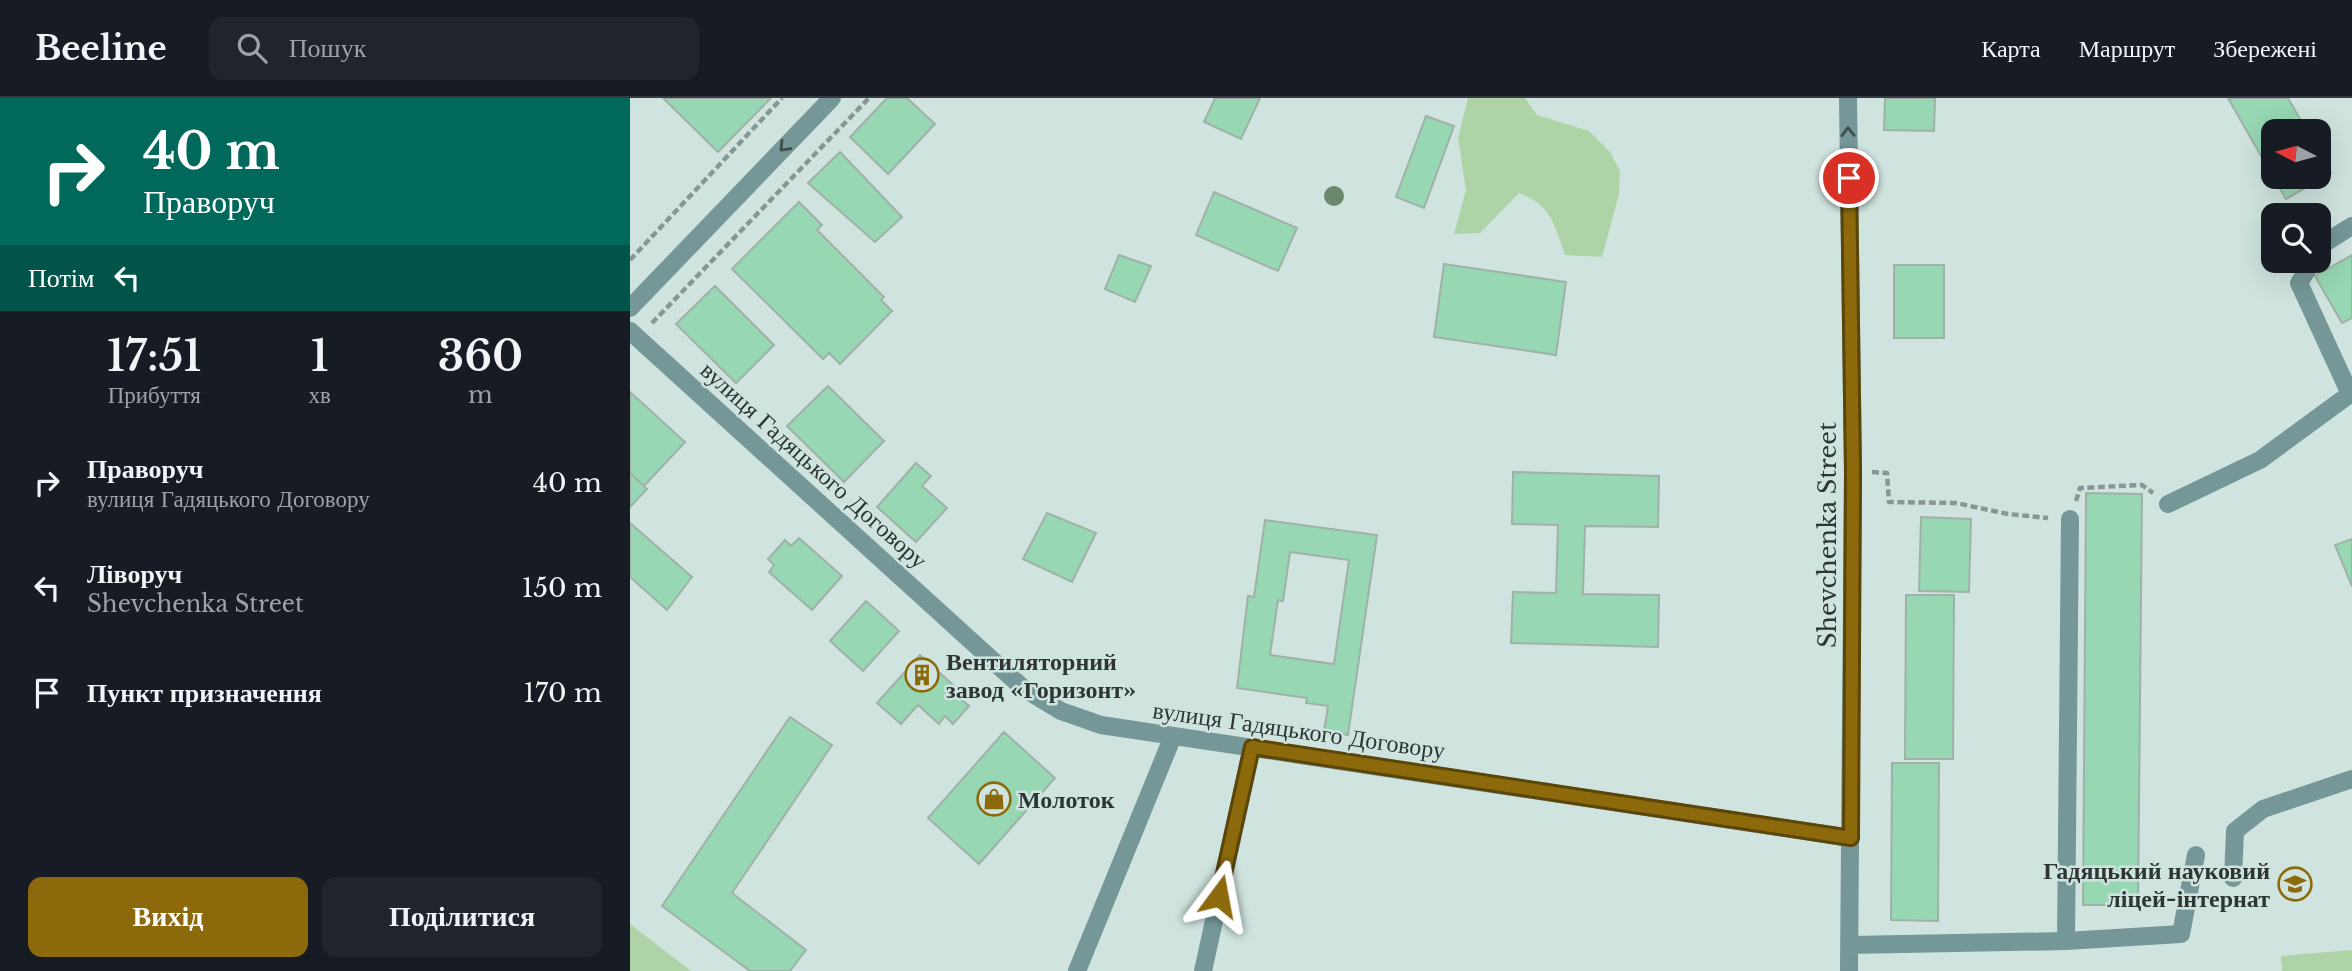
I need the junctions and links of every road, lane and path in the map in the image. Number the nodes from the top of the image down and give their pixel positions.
1 (782, 98) edge
2 (832, 98) edge
3 (869, 98) edge
4 (1848, 98) edge
5 (2352, 226) edge
6 (2331, 238) edge
7 (630, 260) edge
8 (2305, 273) edge
9 (630, 308) edge
10 (634, 334) edge
11 (1853, 471) junction
12 (2168, 504) joint
13 (2070, 519) junction
14 (1172, 736) junction
15 (1252, 747) junction
16 (2352, 779) edge
17 (1851, 838) junction
18 (2196, 855) dead end
19 (2233, 877) dead end
20 (2066, 941) junction
21 (1850, 945) junction
22 (1077, 971) edge
23 (1203, 971) edge
24 (1849, 971) edge

1 - 7 path
2 -> 9 street
3 - 10 path
11 -> 4 street, Shevchenka Street
5 - 6 street
8 - 12 street
10 - 14 street, вулиця Гадяцького Договору
11 - 13 path
11 - 17 street, Shevchenka Street
12 - 13 path
13 - 20 street
14 - 15 street, вулиця Гадяцького Договору
14 - 22 street
15 - 17 street, вулиця Гадяцького Договору
15 - 23 street
16 - 19 street
17 - 21 street, Shevchenka Street
18 - 20 street
20 - 21 street
21 - 24 street, Shevchenka Street

